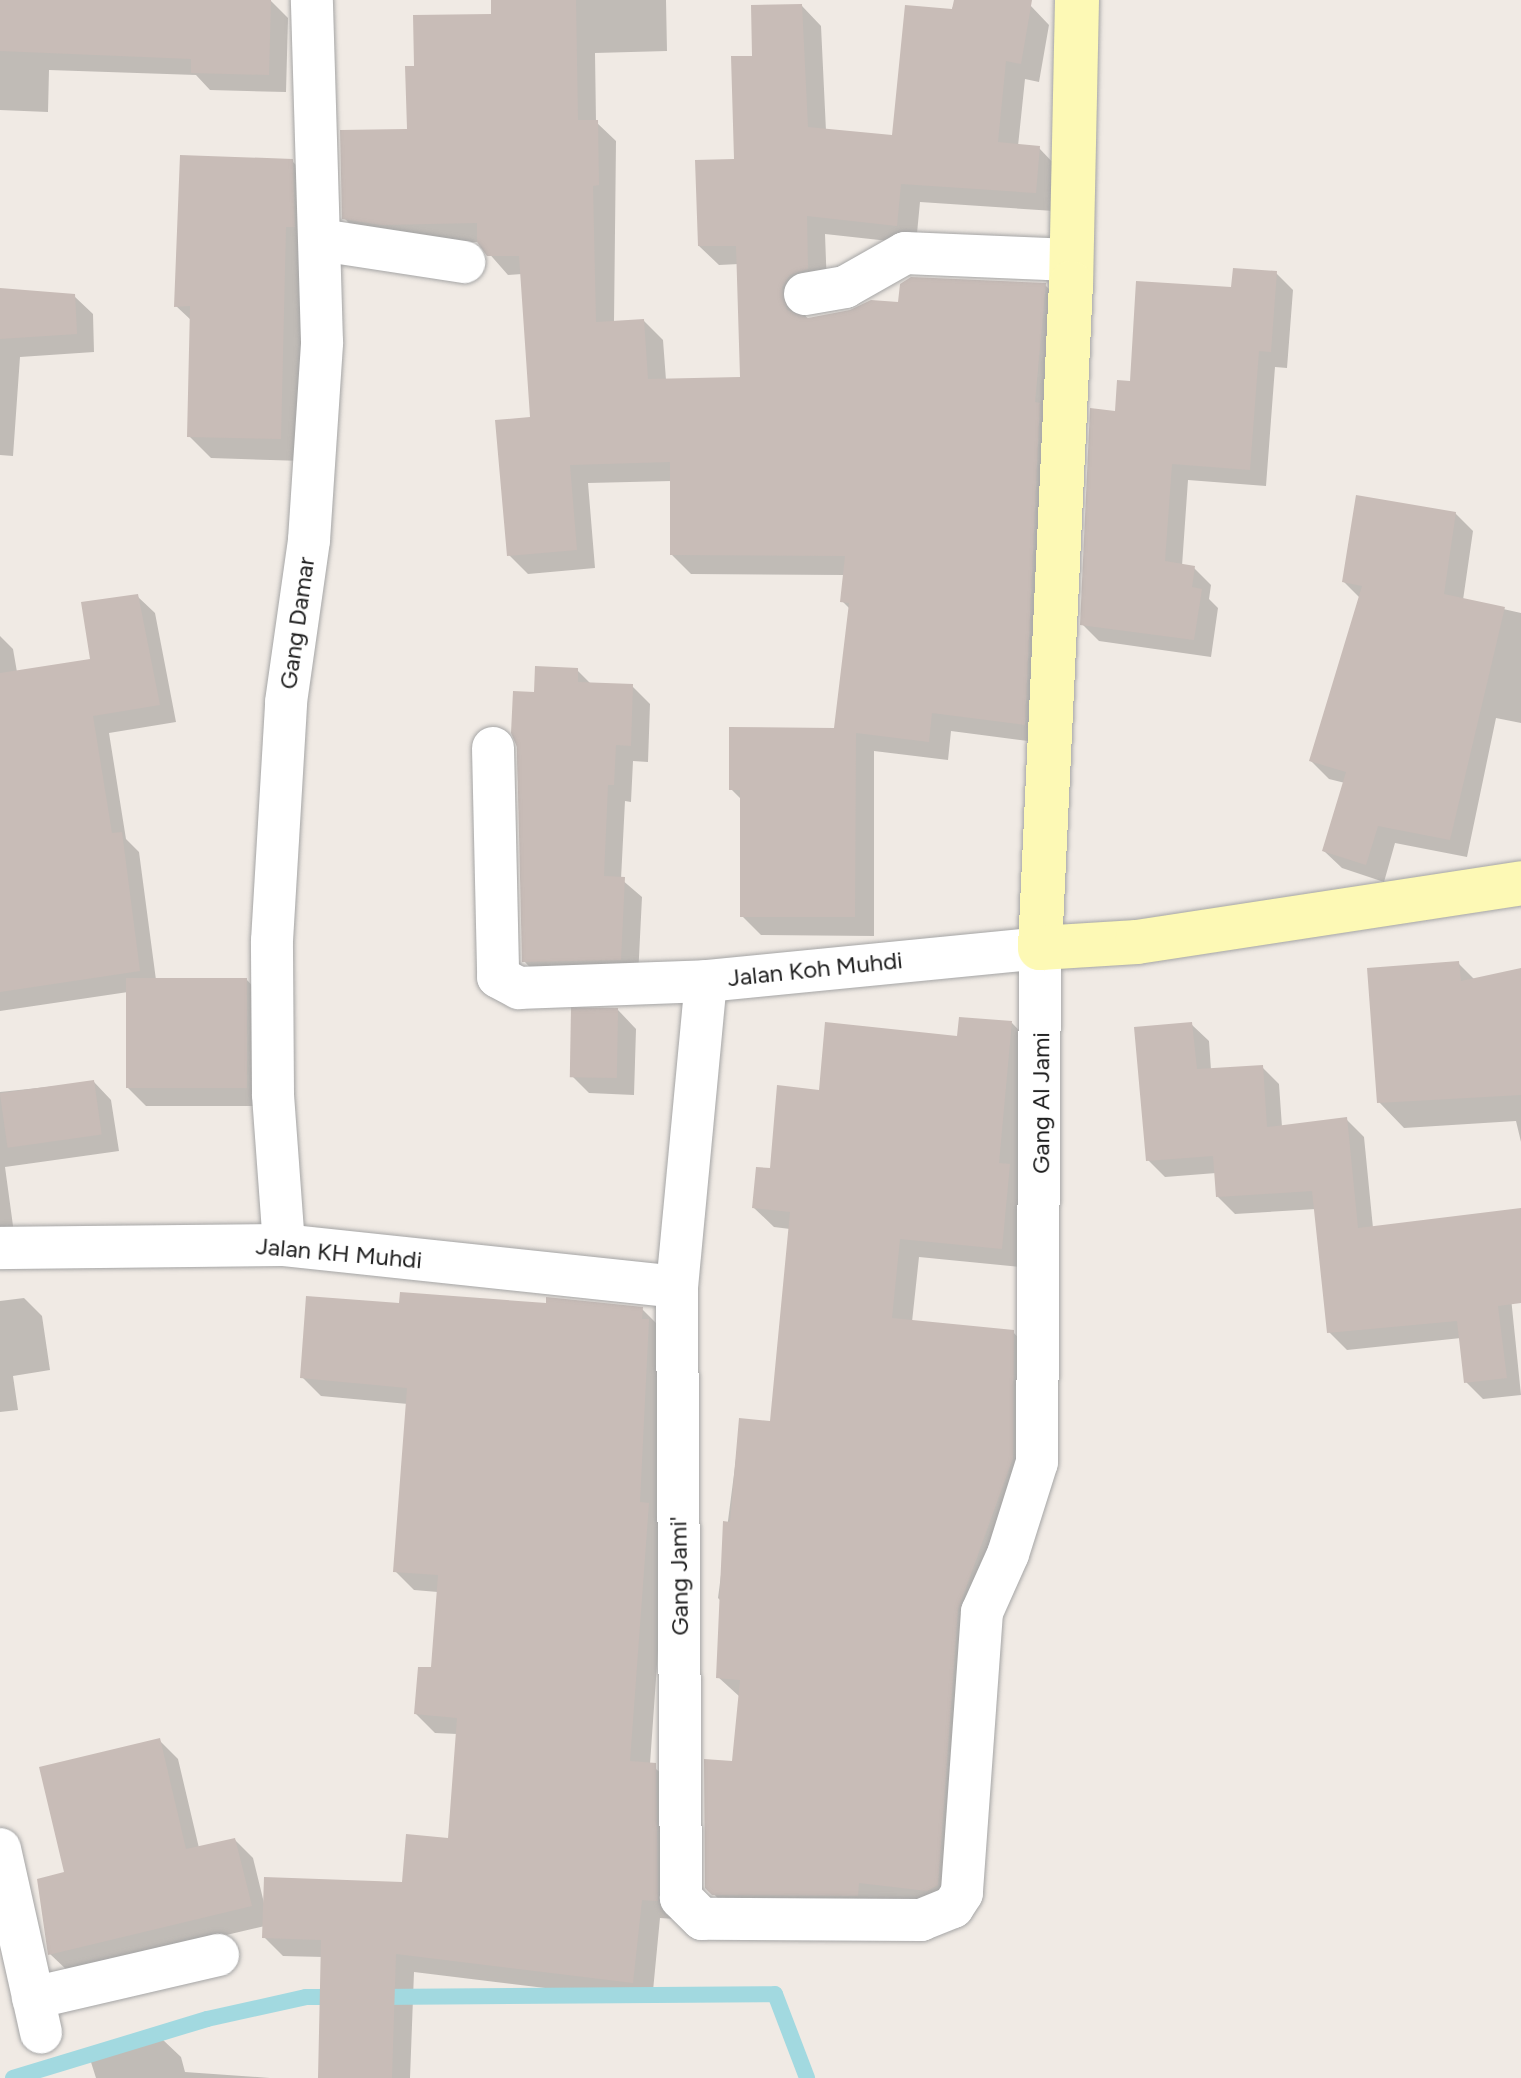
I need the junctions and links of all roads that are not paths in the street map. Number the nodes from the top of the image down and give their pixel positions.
1 (312, 0) edge
2 (1077, 0) edge
3 (320, 240) junction
4 (1071, 260) junction
5 (464, 262) dead end
6 (805, 294) dead end
7 (493, 748) dead end
8 (1521, 883) edge
9 (1040, 948) junction
10 (706, 981) junction
11 (284, 1245) junction
12 (0, 1248) edge
13 (677, 1287) junction
14 (0, 1849) edge
15 (682, 1865) joint
16 (218, 1955) dead end

1 - 3 street, Gang Damar
2 - 4 main road
3 - 5 street
3 - 11 street, Gang Damar
4 - 6 street
4 - 9 main road
7 - 10 street
8 - 9 main road
9 - 10 street, Jalan Koh Muhdi
9 - 15 street, Gang Al Jami
10 - 13 street, Jalan Koh Muhdi
11 - 12 street, Jalan KH Muhdi
11 - 13 street, Jalan KH Muhdi
13 - 15 street, Gang Jami'
14 - 16 street

